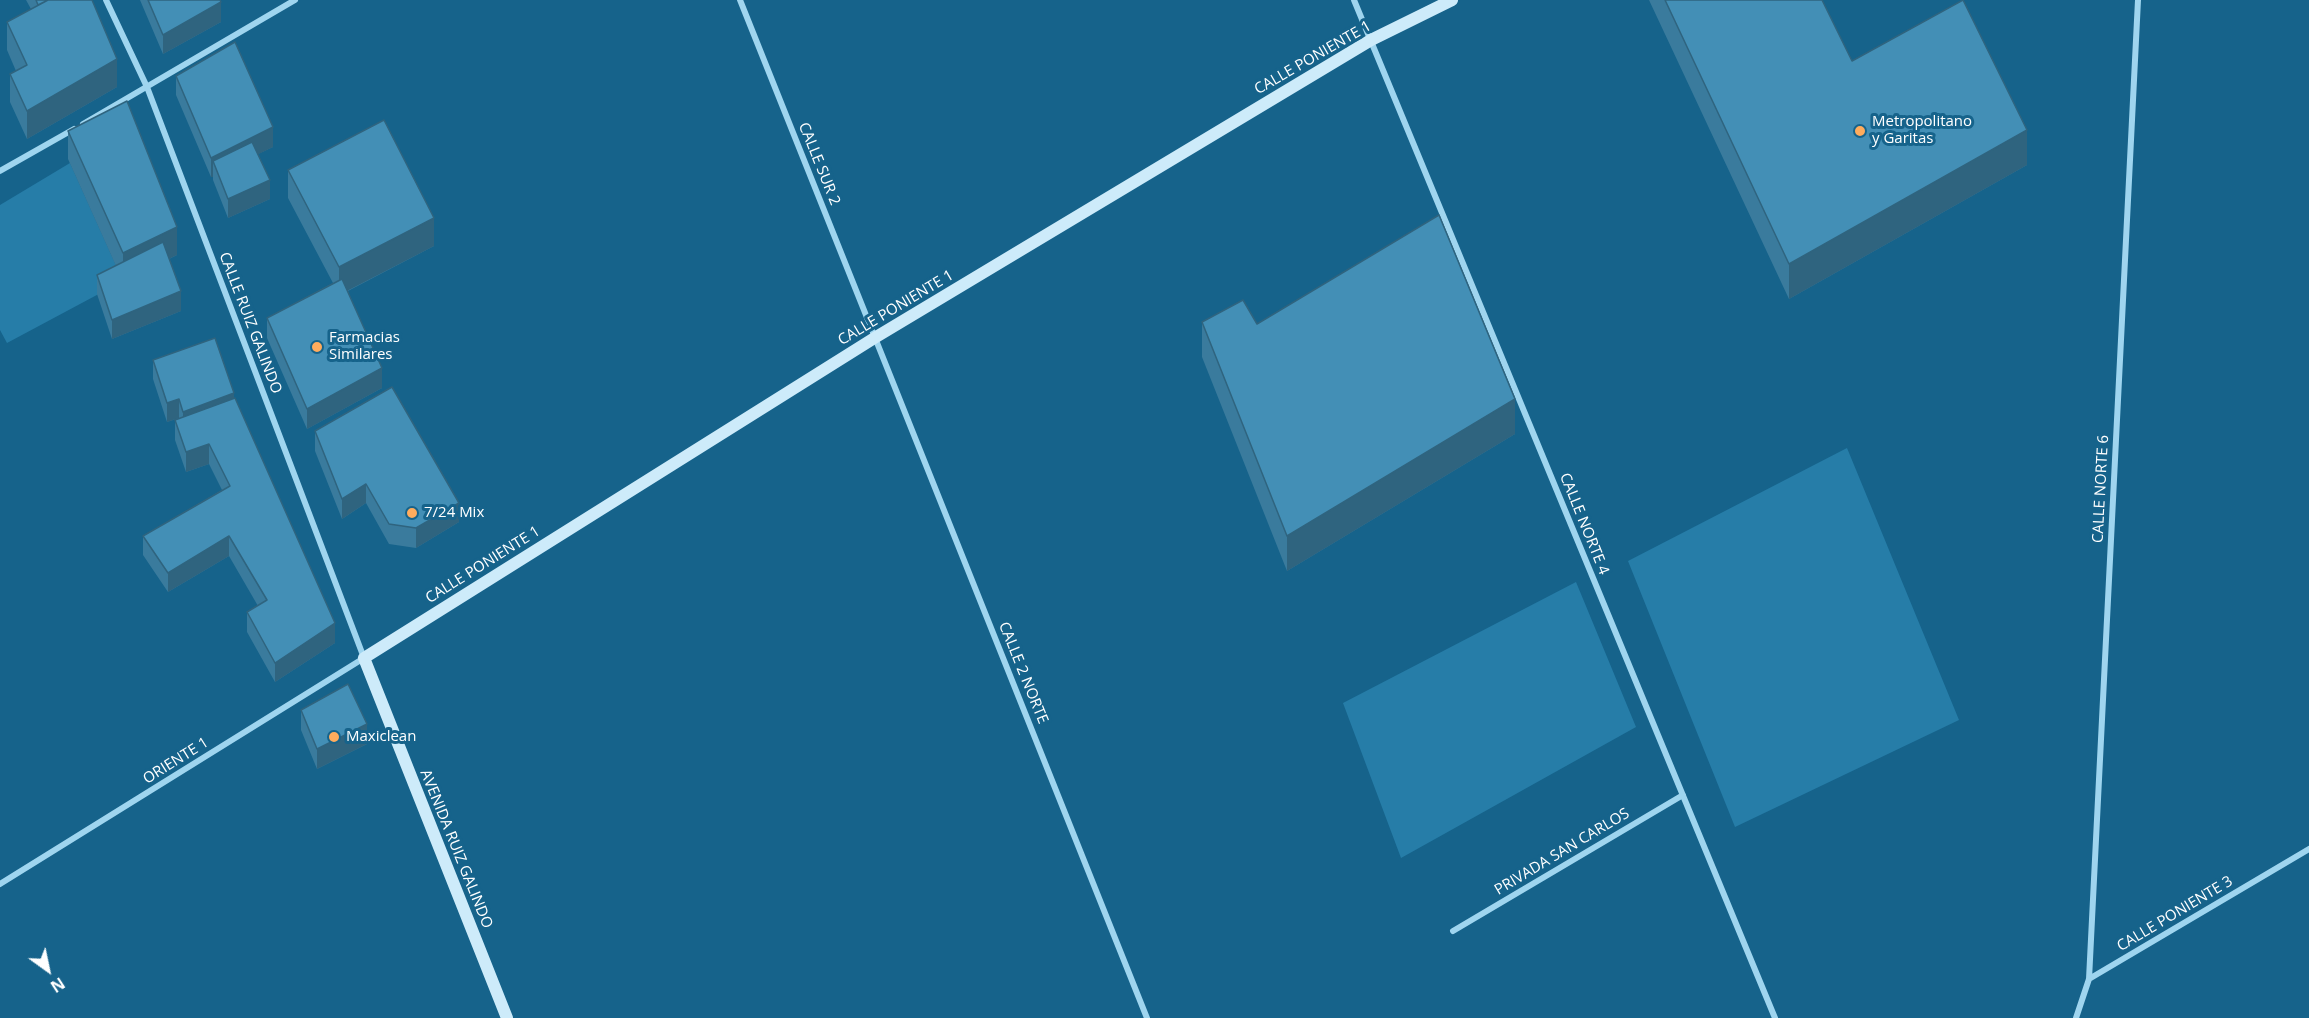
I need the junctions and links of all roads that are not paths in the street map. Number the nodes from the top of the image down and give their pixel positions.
1 (106, 0) edge
2 (294, 0) edge
3 (740, 0) edge
4 (1354, 0) edge
5 (1452, 0) edge
6 (2138, 0) edge
7 (1371, 40) junction
8 (147, 87) junction
9 (0, 171) edge
10 (876, 337) junction
11 (364, 658) junction
12 (1683, 795) junction
13 (2309, 849) edge
14 (0, 884) edge
15 (1453, 931) dead end
16 (2089, 979) junction
17 (507, 1018) edge
18 (1147, 1018) edge
19 (1775, 1018) edge
20 (2076, 1018) edge

1 - 8 street, CALLE RUIZ GALINDO
2 - 8 street
3 - 10 street, CALLE SUR 2
4 - 7 street, CALLE NORTE 4
5 - 7 street, CALLE PONIENTE 1
6 - 16 street, CALLE NORTE 6
7 - 10 street, CALLE PONIENTE 1
7 - 12 street, CALLE NORTE 4
8 - 9 street
8 - 11 street, CALLE RUIZ GALINDO
10 - 11 street, CALLE PONIENTE 1
10 - 18 street, CALLE 2 NORTE
11 - 14 street, ORIENTE 1
11 - 17 street, AVENIDA RUIZ GALINDO
12 - 15 street, PRIVADA SAN CARLOS
12 - 19 street, CALLE NORTE 4
13 - 16 street, CALLE PONIENTE 3
16 - 20 street

